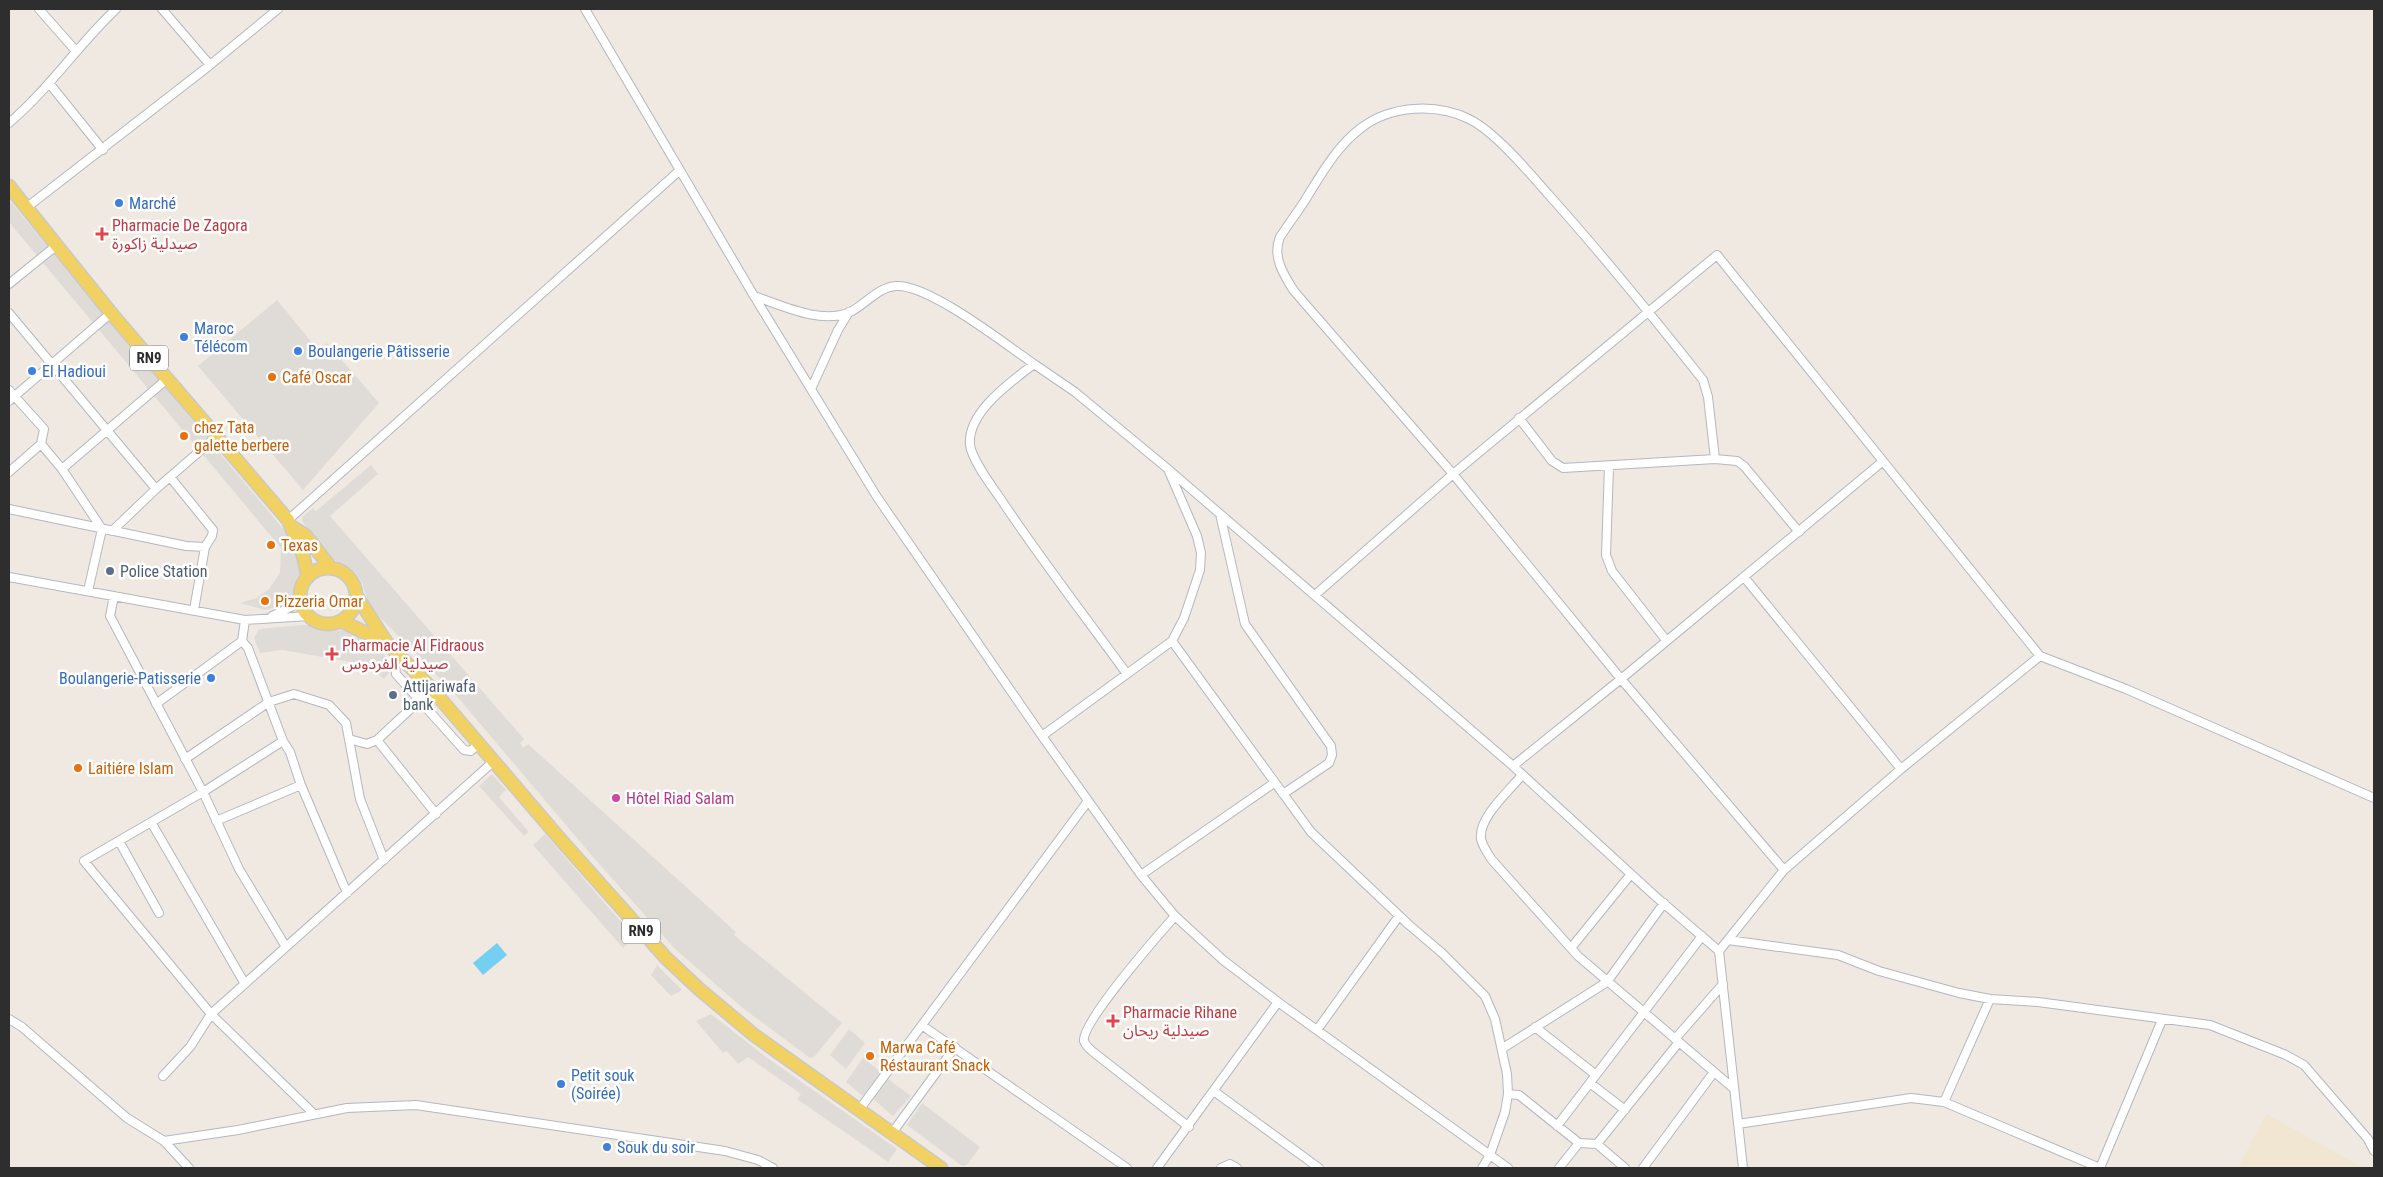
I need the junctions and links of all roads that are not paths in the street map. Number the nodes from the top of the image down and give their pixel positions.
1 (40, 9) edge
2 (116, 9) edge
3 (162, 9) edge
4 (278, 9) edge
5 (585, 9) edge
6 (76, 50) junction
7 (210, 65) junction
8 (49, 83) junction
9 (9, 123) edge
10 (103, 150) junction
11 (679, 172) junction
12 (9, 186) edge
13 (26, 208) junction
14 (57, 245) junction
15 (9, 284) edge
16 (754, 296) junction
17 (1648, 310) junction
18 (9, 312) edge
19 (849, 312) junction
20 (111, 313) junction
21 (52, 364) junction
22 (1034, 364) junction
23 (168, 379) junction
24 (812, 389) junction
25 (10, 396) edge
26 (1519, 418) junction
27 (107, 430) junction
28 (216, 437) junction
29 (41, 444) junction
30 (1715, 459) junction
31 (1882, 462) junction
32 (1609, 466) junction
33 (1168, 468) junction
34 (62, 469) junction
35 (9, 472) edge
36 (1453, 474) junction
37 (170, 477) junction
38 (156, 489) junction
39 (9, 509) edge
40 (1220, 514) junction
41 (290, 524) junction
42 (102, 529) junction
43 (112, 531) junction
44 (1798, 532) junction
45 (205, 546) junction
46 (331, 568) junction
47 (9, 577) edge
48 (308, 577) junction
49 (1744, 577) junction
50 (88, 591) junction
51 (356, 595) junction
52 (114, 596) junction
53 (1315, 596) junction
54 (300, 599) junction
55 (194, 610) junction
56 (309, 616) junction
57 (270, 617) junction
58 (245, 620) junction
59 (341, 621) junction
60 (1666, 640) junction
61 (242, 641) junction
62 (1172, 641) junction
63 (387, 643) junction
64 (2040, 656) junction
65 (402, 658) junction
66 (1127, 674) junction
67 (1621, 679) junction
68 (432, 689) junction
69 (420, 700) junction
70 (269, 702) junction
71 (156, 704) junction
72 (1042, 736) junction
73 (349, 739) junction
74 (377, 740) junction
75 (283, 741) junction
76 (479, 744) junction
77 (185, 759) junction
78 (494, 761) junction
79 (1513, 766) junction
80 (1901, 768) junction
81 (1522, 774) junction
82 (1274, 783) junction
83 (301, 785) junction
84 (203, 792) junction
85 (1283, 794) junction
86 (2374, 798) edge
87 (1088, 801) junction
88 (436, 814) junction
89 (216, 821) junction
90 (151, 822) junction
91 (119, 841) junction
92 (384, 860) junction
93 (1784, 870) junction
94 (1631, 874) junction
95 (1142, 875) junction
96 (347, 893) junction
97 (1664, 903) junction
98 (159, 913) dead end
99 (1175, 916) junction
100 (1400, 916) junction
101 (1702, 936) junction
102 (1728, 940) junction
103 (286, 947) junction
104 (1571, 948) junction
105 (1719, 951) junction
106 (1607, 982) junction
107 (244, 984) junction
108 (1724, 984) junction
109 (1990, 999) junction
110 (1278, 1002) junction
111 (1643, 1012) junction
112 (211, 1014) junction
113 (9, 1019) edge
114 (2162, 1020) junction
115 (923, 1026) junction
116 (1535, 1027) junction
117 (1317, 1030) junction
118 (1677, 1041) junction
119 (955, 1047) junction
120 (1503, 1048) junction
121 (1714, 1072) junction
122 (1596, 1075) junction
123 (163, 1076) dead end
124 (1590, 1083) junction
125 (1733, 1088) junction
126 (1215, 1092) junction
127 (1508, 1094) junction
128 (1944, 1102) junction
129 (859, 1110) junction
130 (1625, 1110) junction
131 (314, 1114) junction
132 (1738, 1124) junction
133 (1190, 1126) junction
134 (1557, 1126) junction
135 (892, 1133) junction
136 (164, 1141) junction
137 (1579, 1143) junction
138 (1597, 1144) junction
139 (2374, 1151) edge
140 (1490, 1155) junction
141 (189, 1168) edge
142 (773, 1168) edge
143 (941, 1168) edge
144 (1127, 1168) edge
145 (1158, 1168) edge
146 (1221, 1168) edge
147 (1237, 1168) edge
148 (1319, 1168) edge
149 (1482, 1168) edge
150 (1508, 1168) edge
151 (1559, 1168) edge
152 (1625, 1168) edge
153 (1643, 1168) edge
154 (1744, 1168) edge
155 (2100, 1168) edge

1 - 6 street
2 - 6 street
3 - 7 street
4 - 7 street
5 - 11 street
6 - 8 street
7 - 10 street
8 - 9 street
8 - 10 street
10 - 13 street
11 - 16 street
11 - 41 street
12 - 13 main road, RN9
13 - 14 main road, RN9
14 - 15 street
14 - 20 main road, RN9
16 - 19 street
16 - 24 street
17 - 26 street
17 - 30 street
17 - 31 street
17 - 36 street
18 - 21 street
19 - 22 street
19 - 24 street
20 - 21 street
20 - 23 main road, RN9
21 - 25 street
21 - 27 street
22 - 33 street
22 - 66 street
23 - 27 street
23 - 28 main road, RN9
24 - 72 street
25 - 29 street
26 - 32 street
26 - 36 street
27 - 34 street
27 - 38 street
28 - 37 street
28 - 41 main road, RN9
29 - 34 street
29 - 35 street
30 - 32 street
30 - 44 street
31 - 44 street
31 - 64 street
32 - 60 street
33 - 40 street
33 - 62 street
34 - 42 street
36 - 53 street
36 - 67 street
37 - 38 street
37 - 45 street
38 - 43 street
39 - 42 street
40 - 53 street
40 - 85 street
41 - 46 main road, RN9
41 - 48 main road, RN9
42 - 43 street
42 - 50 street
43 - 45 street
44 - 49 street
45 - 55 street
46 - 48 main road
46 - 51 main road, RN9
47 - 50 street
48 - 54 main road
49 - 60 street
49 - 80 street
50 - 52 street
51 - 59 main road
51 - 63 main road, RN9
52 - 55 street
52 - 71 street
53 - 79 street
54 - 56 main road
54 - 57 street
55 - 58 street
56 - 57 street
56 - 59 main road, RN9
57 - 58 street
58 - 61 street
59 - 63 main road, RN9
60 - 67 street
61 - 70 street
61 - 71 street
62 - 66 street
62 - 82 street
63 - 65 main road, RN9
64 - 80 street
64 - 86 street
65 - 68 main road, RN9
65 - 69 street
66 - 72 street
67 - 79 street
67 - 93 street
68 - 69 street
68 - 76 main road, RN9
69 - 74 street
69 - 76 street
70 - 73 street
70 - 75 street
70 - 77 street
71 - 77 street
72 - 87 street
73 - 74 street
73 - 92 street
74 - 88 street
75 - 83 street
75 - 84 street
76 - 78 main road, RN9
77 - 84 street
78 - 88 street
78 - 129 main road, RN9
79 - 81 street
80 - 93 street
81 - 94 street
81 - 104 street
82 - 85 street
82 - 95 street
83 - 89 street
83 - 96 street
84 - 89 street
84 - 90 street
85 - 100 street
87 - 95 street
87 - 115 street
88 - 92 street
89 - 103 street
90 - 91 street
90 - 107 street
91 - 98 street
91 - 112 street
92 - 96 street
93 - 102 street
94 - 97 street
94 - 104 street
95 - 99 street
96 - 103 street
97 - 101 street
97 - 106 street
99 - 110 street
99 - 133 street
100 - 117 street
100 - 120 street
101 - 105 street
101 - 111 street
102 - 105 street
102 - 109 street
103 - 107 street
104 - 106 street
105 - 108 street
106 - 111 street
106 - 116 street
107 - 112 street
108 - 118 street
108 - 125 street
109 - 114 street
109 - 128 street
110 - 117 street
110 - 126 street
111 - 118 street
111 - 122 street
112 - 123 street
112 - 131 street
113 - 136 street
114 - 139 street
114 - 155 street
115 - 119 street
115 - 129 street
116 - 120 street
116 - 122 street
117 - 140 street
118 - 121 street
118 - 130 street
119 - 135 street
119 - 144 street
120 - 127 street
121 - 125 street
121 - 153 street
122 - 124 street
124 - 130 street
124 - 134 street
125 - 132 street
126 - 133 street
126 - 148 street
127 - 134 street
127 - 140 street
128 - 132 street
128 - 155 street
129 - 135 main road, RN9
130 - 138 street
131 - 136 street
131 - 142 street
132 - 154 street
133 - 145 street
134 - 137 street
135 - 143 main road, RN9
136 - 141 street
137 - 138 street
137 - 151 street
138 - 152 street
140 - 149 street
140 - 150 street
146 - 147 street

